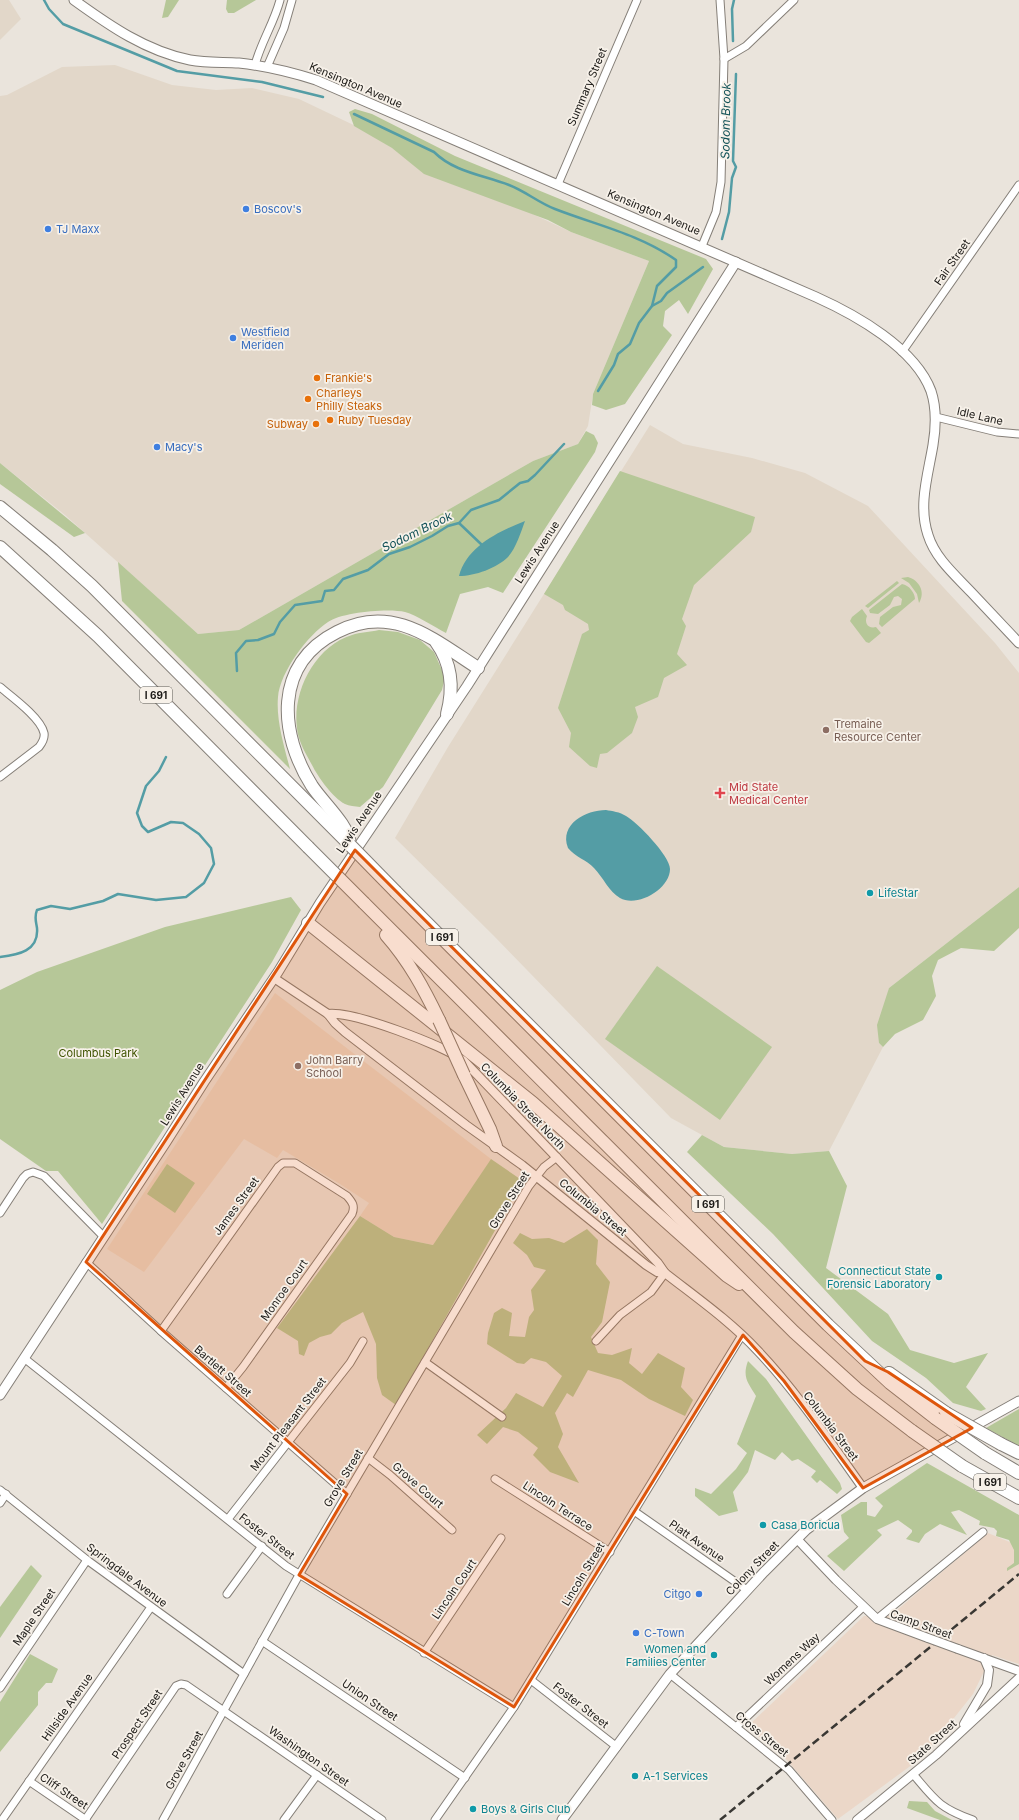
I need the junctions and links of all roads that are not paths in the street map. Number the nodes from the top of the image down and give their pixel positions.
1 (74, 0) edge
2 (280, 0) edge
3 (292, 0) edge
4 (637, 0) edge
5 (720, 0) edge
6 (794, 0) edge
7 (724, 59) junction
8 (255, 65) junction
9 (267, 67) junction
10 (558, 184) junction
11 (1019, 185) edge
12 (702, 246) junction
13 (736, 262) junction
14 (902, 352) junction
15 (936, 418) junction
16 (1019, 434) edge
17 (0, 507) edge
18 (0, 548) edge
19 (432, 638) junction
20 (1019, 643) edge
21 (478, 668) junction
22 (0, 687) edge
23 (448, 714) junction
24 (0, 777) edge
25 (328, 817) junction
26 (366, 907) junction
27 (308, 923) junction
28 (274, 978) junction
29 (328, 1014) junction
30 (496, 1146) junction
31 (557, 1157) junction
32 (536, 1176) junction
33 (353, 1202) joint
34 (0, 1213) edge
35 (104, 1237) junction
36 (86, 1262) junction
37 (665, 1273) junction
38 (750, 1288) junction
39 (161, 1330) junction
40 (742, 1335) junction
41 (363, 1341) dead end
42 (596, 1341) dead end
43 (24, 1358) junction
44 (424, 1362) junction
45 (226, 1388) junction
46 (0, 1395) edge
47 (1019, 1401) edge
48 (940, 1415) junction
49 (502, 1417) dead end
50 (288, 1442) junction
51 (1019, 1453) edge
52 (368, 1458) junction
53 (1019, 1473) edge
54 (495, 1479) dead end
55 (863, 1488) junction
56 (3, 1492) edge
57 (347, 1494) junction
58 (1019, 1498) edge
59 (0, 1503) edge
60 (634, 1511) junction
61 (228, 1519) junction
62 (452, 1530) dead end
63 (984, 1532) dead end
64 (501, 1538) dead end
65 (797, 1539) junction
66 (262, 1546) junction
67 (610, 1552) junction
68 (87, 1560) junction
69 (299, 1575) junction
70 (747, 1590) junction
71 (227, 1594) dead end
72 (151, 1607) junction
73 (864, 1607) junction
74 (877, 1619) junction
75 (262, 1641) junction
76 (424, 1653) junction
77 (984, 1658) junction
78 (1019, 1671) edge
79 (244, 1674) junction
80 (670, 1674) junction
81 (1019, 1678) edge
82 (531, 1680) junction
83 (0, 1688) edge
84 (514, 1708) junction
85 (224, 1710) junction
86 (736, 1727) junction
87 (959, 1733) junction
88 (617, 1747) junction
89 (913, 1774) junction
90 (317, 1775) junction
91 (465, 1778) junction
92 (28, 1781) junction
93 (2, 1820) edge
94 (85, 1820) edge
95 (163, 1820) edge
96 (284, 1820) edge
97 (382, 1820) edge
98 (434, 1820) edge
99 (562, 1820) edge
100 (832, 1820) edge
101 (857, 1820) edge
102 (973, 1820) edge

1 - 8 main road, Kensington Avenue
2 - 8 street
3 - 9 street
4 - 10 street, Summary Street
5 - 7 street
6 - 7 street
7 - 12 street
8 - 9 main road, Kensington Avenue
9 - 10 main road, Kensington Avenue
10 - 12 main road, Kensington Avenue
11 - 14 street, Fair Street
12 - 13 main road, Kensington Avenue
13 - 14 main road, Kensington Avenue
13 - 21 main road, Lewis Avenue
14 - 15 main road, Kensington Avenue
15 - 16 street, Idle Lane
15 - 20 main road, Kensington Avenue
17 - 25 highway, I 691
18 - 26 highway, I 691, bridge
19 - 21 highway
19 - 23 highway
19 - 25 highway
21 - 23 main road, Lewis Avenue
22 - 24 street
23 - 27 main road, Lewis Avenue
25 - 48 highway, I 691, bridge
26 - 30 highway, bridge
26 - 38 highway, I 691
27 - 28 main road, Lewis Avenue
27 - 38 highway
28 - 29 street, Columbia Street
28 - 35 main road, Lewis Avenue
29 - 30 street, Columbia Street
29 - 31 street, Columbia Street North
30 - 32 street, Columbia Street
31 - 32 street, Grove Street
31 - 37 street, Columbia Street North
32 - 37 street, Columbia Street
32 - 44 street, Grove Street
33 - 39 street, James Street
33 - 45 street, Monroe Court
34 - 35 street
35 - 36 main road, Lewis Avenue
36 - 39 street, Bartlett Street
36 - 43 main road, Lewis Avenue
37 - 40 street, Columbia Street
37 - 42 street
38 - 58 highway, I 691, bridge
39 - 45 street, Bartlett Street
40 - 55 street, Columbia Street
40 - 60 street, Lincoln Street
41 - 50 street, Mount Pleasant Street
43 - 46 main road, Lewis Avenue
43 - 61 street, Foster Street
44 - 49 street
44 - 52 street, Grove Street
45 - 50 street, Bartlett Street
47 - 55 main road, Colony Street
48 - 51 highway, bridge
48 - 53 highway, I 691, bridge
50 - 57 street, Bartlett Street
50 - 61 street, Mount Pleasant Street
52 - 57 street, Grove Street
52 - 62 street, Grove Court
54 - 67 street, Lincoln Terrace
55 - 65 main road, Colony Street
56 - 59 street
56 - 68 street, Springdale Avenue
57 - 69 street, Grove Street
60 - 67 street, Lincoln Street
60 - 70 street, Platt Avenue
61 - 66 street, Foster Street
63 - 74 street
64 - 76 street, Lincoln Court
65 - 70 main road, Colony Street
65 - 73 street, Camp Street
66 - 69 street, Foster Street
66 - 71 street
67 - 82 street, Lincoln Street
68 - 72 street, Springdale Avenue
68 - 83 street, Maple Street
69 - 75 street, Grove Street
69 - 76 street, Foster Street
70 - 80 main road, Colony Street
72 - 79 street, Springdale Avenue
72 - 92 street, Hillside Avenue
73 - 74 street, Camp Street
73 - 86 street, Womens Way
74 - 77 street, Camp Street, bridge
75 - 79 street, Grove Street
75 - 91 street, Union Street
76 - 84 street, Foster Street
77 - 78 street, Camp Street
77 - 87 street
79 - 85 street, Grove Street
80 - 86 street, Cross Street
80 - 88 main road, Colony Street
81 - 87 street, State Street
82 - 84 street, Lincoln Street
82 - 88 street, Foster Street
84 - 91 street, Lincoln Street
85 - 90 street, Washington Street
85 - 94 street, Prospect Street
85 - 95 street, Grove Street
86 - 100 street, Cross Street
87 - 89 street, State Street
88 - 99 main road, Colony Street
89 - 101 street, State Street
89 - 102 street
90 - 96 street
90 - 97 street, Washington Street
91 - 98 street, Lincoln Street
92 - 93 street, Hillside Avenue
92 - 94 street, Cliff Street

